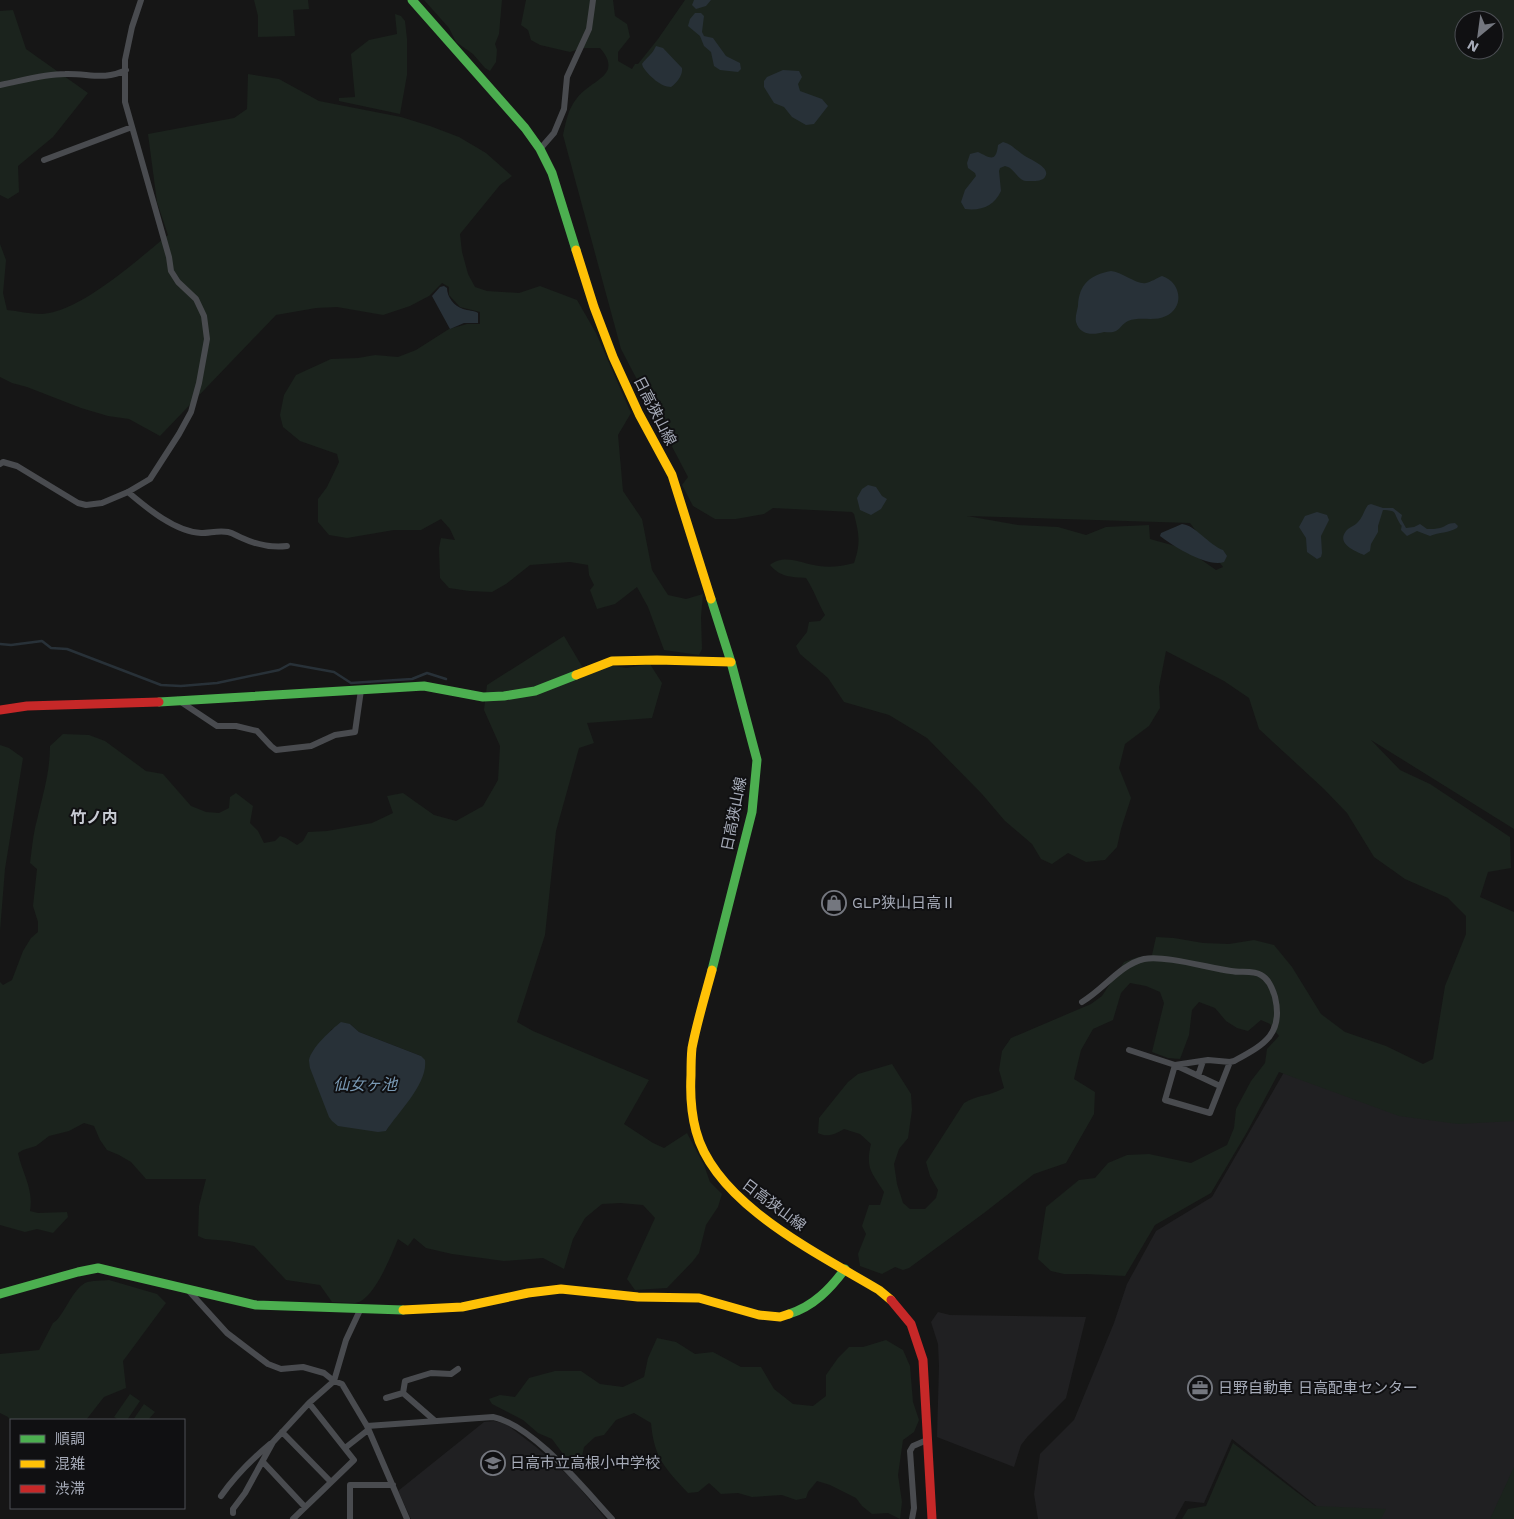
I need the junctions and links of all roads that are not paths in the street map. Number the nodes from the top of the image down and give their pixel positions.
1 (141, 0) edge
2 (412, 0) edge
3 (593, 0) edge
4 (126, 70) junction
5 (0, 85) edge
6 (132, 127) junction
7 (540, 148) junction
8 (44, 160) dead end
9 (0, 464) edge
10 (128, 492) junction
11 (287, 546) dead end
12 (731, 662) junction
13 (361, 690) junction
14 (176, 700) junction
15 (0, 710) edge
16 (1082, 1002) dead end
17 (1129, 1050) dead end
18 (1203, 1061) junction
19 (1230, 1062) junction
20 (1176, 1065) junction
21 (1198, 1076) junction
22 (1220, 1086) junction
23 (845, 1269) junction
24 (188, 1290) junction
25 (0, 1294) edge
26 (361, 1308) junction
27 (458, 1369) dead end
28 (334, 1381) junction
29 (403, 1393) junction
30 (386, 1398) dead end
31 (309, 1403) junction
32 (434, 1420) junction
33 (368, 1428) junction
34 (282, 1432) junction
35 (927, 1440) junction
36 (273, 1442) junction
37 (345, 1448) junction
38 (263, 1462) junction
39 (331, 1482) junction
40 (393, 1485) junction
41 (220, 1496) dead end
42 (305, 1507) junction
43 (233, 1513) dead end
44 (293, 1519) edge
45 (350, 1519) edge
46 (408, 1519) edge
47 (612, 1519) edge
48 (912, 1519) edge
49 (932, 1519) edge

1 - 4 street
2 - 7 main road, 日高狭山線
3 - 7 street
4 - 5 street
4 - 6 street
6 - 8 street
6 - 10 street
7 - 12 main road, 日高狭山線
9 - 10 street
10 - 11 street
12 - 13 main road
12 - 23 main road, 日高狭山線
13 - 14 main road
13 - 14 street
14 - 15 main road
16 - 19 street
17 - 20 street
18 - 19 street
18 - 20 street
18 - 21 street
19 - 22 street
20 - 21 street
20 - 22 street
21 - 22 street
23 - 26 main road
23 - 35 main road, 日高狭山線
24 - 25 main road
24 - 26 main road
24 - 28 street
26 - 28 street
27 - 29 street
28 - 31 street
28 - 33 street
29 - 30 street
29 - 32 street
31 - 34 street
31 - 37 street
32 - 33 street
32 - 47 street
33 - 37 street
33 - 40 street
34 - 36 street
34 - 39 street
35 - 48 street
35 - 49 main road, 日高狭山線
36 - 38 street
36 - 41 street
37 - 39 street
38 - 42 street
38 - 43 street
39 - 42 street
40 - 45 street
40 - 46 street
42 - 44 street

